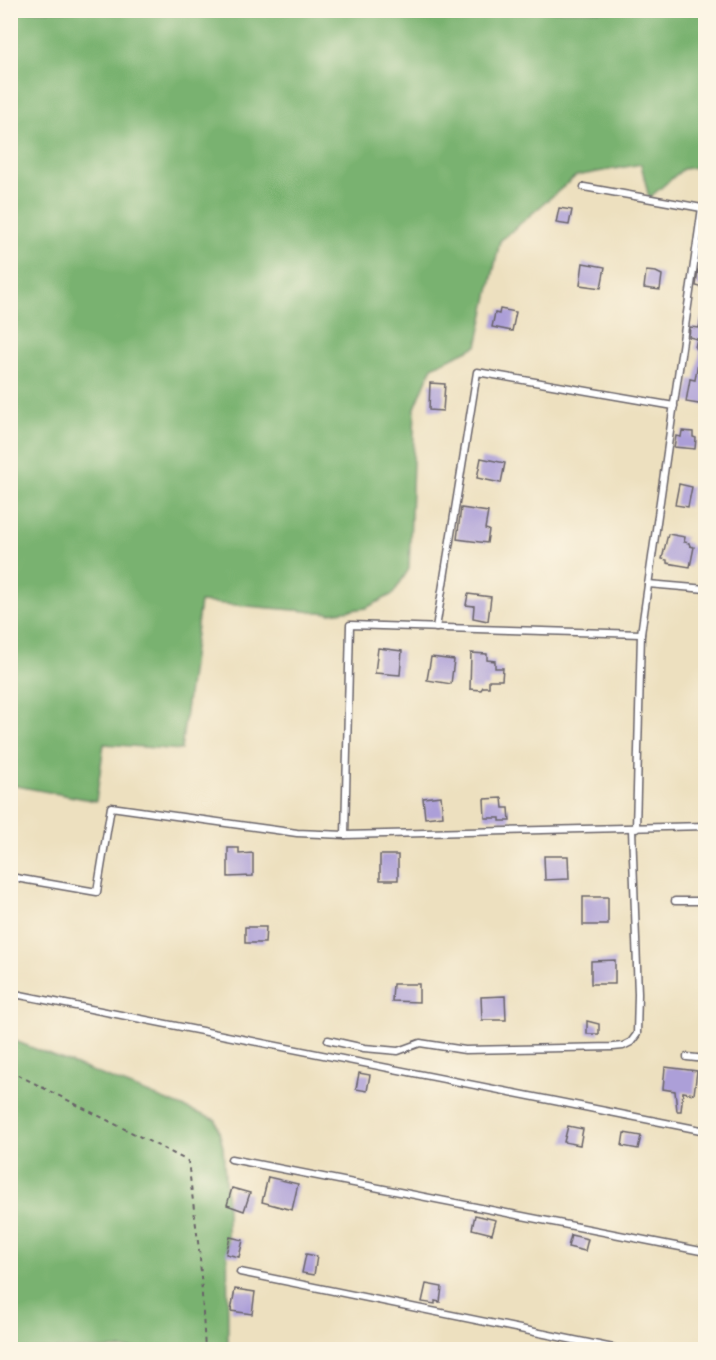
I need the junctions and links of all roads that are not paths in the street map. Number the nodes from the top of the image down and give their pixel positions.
1 (584, 187) dead end
2 (674, 406) junction
3 (648, 585) junction
4 (705, 589) edge
5 (436, 628) junction
6 (640, 634) junction
7 (705, 826) edge
8 (634, 829) junction
9 (345, 835) junction
10 (10, 877) edge
11 (675, 901) dead end
12 (705, 901) edge
13 (10, 993) edge
14 (328, 1040) dead end
15 (687, 1057) dead end
16 (705, 1059) edge
17 (705, 1131) edge
18 (231, 1159) dead end
19 (705, 1252) edge
20 (240, 1272) dead end
21 (623, 1350) edge

1 - 2 lane
2 - 3 lane
2 - 5 lane
3 - 4 lane
3 - 6 lane
5 - 6 lane
5 - 9 lane
6 - 8 lane
7 - 8 lane
8 - 9 lane
8 - 14 lane
9 - 10 lane
11 - 12 lane
13 - 17 lane
15 - 16 lane
18 - 19 lane
20 - 21 lane

